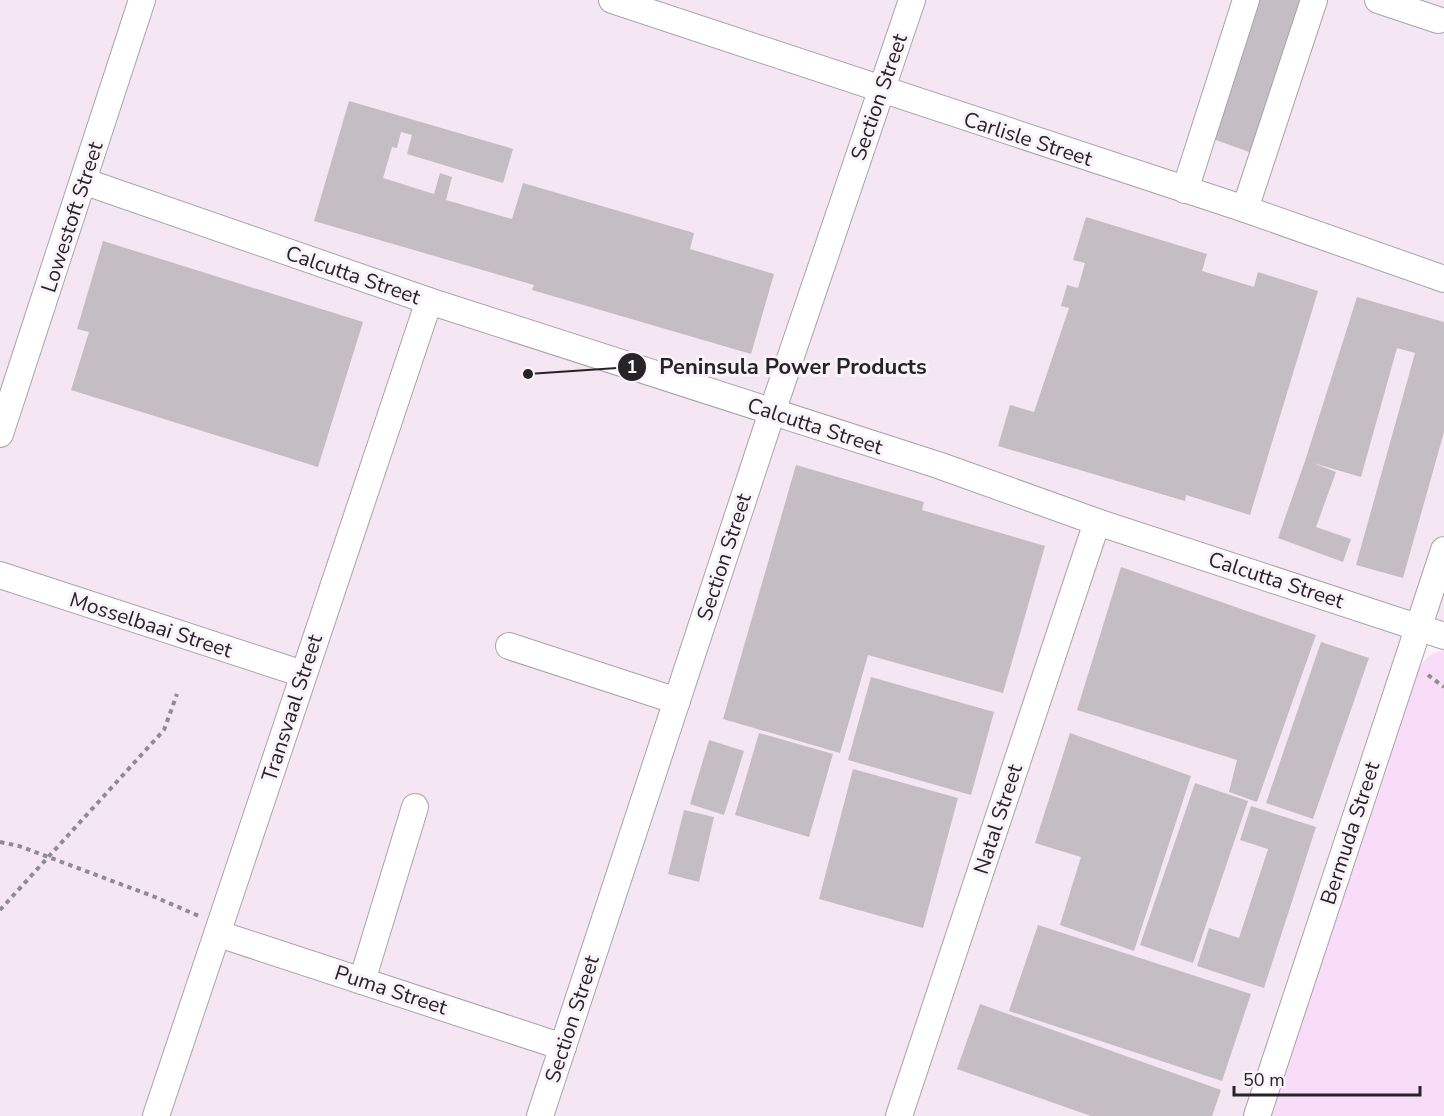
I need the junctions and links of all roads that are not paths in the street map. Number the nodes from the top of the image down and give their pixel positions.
1 (142, 0) edge
2 (612, 0) edge
3 (912, 0) edge
4 (1246, 0) edge
5 (1314, 0) edge
6 (1378, 0) edge
7 (1438, 20) dead end
8 (881, 90) junction
9 (83, 182) junction
10 (1185, 190) junction
11 (1245, 210) junction
12 (1444, 279) edge
13 (429, 301) junction
14 (772, 412) junction
15 (0, 434) edge
16 (1097, 522) junction
17 (1444, 550) edge
18 (0, 575) edge
19 (1418, 627) junction
20 (1444, 636) edge
21 (509, 646) dead end
22 (303, 675) junction
23 (677, 701) junction
24 (415, 807) dead end
25 (219, 934) junction
26 (362, 981) junction
27 (563, 1047) junction
28 (156, 1116) edge
29 (540, 1116) edge
30 (899, 1116) edge
31 (1257, 1116) edge

1 - 9 street, Lowestoft Street
2 - 8 street, Carlisle Street
3 - 8 street, Section Street
4 - 10 street
5 - 11 street
6 - 7 street
8 - 10 street, Carlisle Street
8 - 14 street, Section Street
9 - 13 street, Calcutta Street
9 - 15 street, Lowestoft Street
10 - 11 street, Carlisle Street
11 - 12 street, Carlisle Street
13 - 14 street, Calcutta Street
13 - 22 street, Transvaal Street
14 - 16 street, Calcutta Street
14 - 23 street, Section Street
16 - 19 street, Calcutta Street
16 - 30 street, Natal Street
17 - 19 street, Bermuda Street
18 - 22 street, Mosselbaai Street
19 - 20 street, Calcutta Street
19 - 31 street, Bermuda Street
21 - 23 street
22 - 25 street, Transvaal Street
23 - 27 street, Section Street
24 - 26 street
25 - 26 street, Puma Street
25 - 28 street, Transvaal Street
26 - 27 street, Puma Street
27 - 29 street, Section Street

